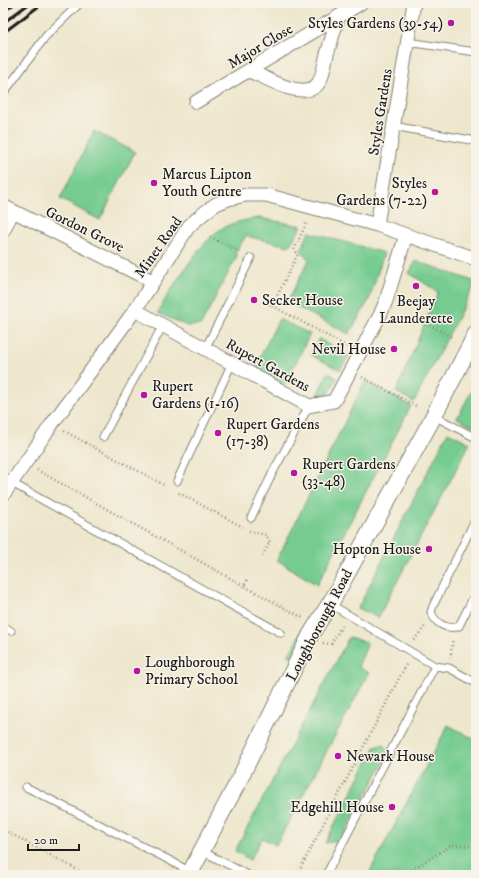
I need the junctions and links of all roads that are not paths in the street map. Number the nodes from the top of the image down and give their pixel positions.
1 (80, 3) edge
2 (361, 3) edge
3 (414, 3) edge
4 (338, 18) junction
5 (407, 42) junction
6 (476, 52) edge
7 (249, 71) junction
8 (3, 94) edge
9 (196, 102) dead end
10 (393, 126) junction
11 (476, 141) edge
12 (8, 208) edge
13 (377, 226) junction
14 (3, 231) edge
15 (406, 234) junction
16 (251, 258) road end
17 (476, 259) edge
18 (152, 281) junction
19 (135, 310) junction
20 (162, 325) junction
21 (476, 334) edge
22 (205, 349) junction
23 (232, 363) junction
24 (309, 406) junction
25 (434, 416) junction
26 (103, 437) dead end
27 (476, 438) edge
28 (177, 481) dead end
29 (12, 483) junction
30 (3, 496) edge
31 (251, 518) dead end
32 (476, 518) edge
33 (476, 592) edge
34 (330, 604) junction
35 (3, 626) edge
36 (11, 630) dead end
37 (281, 633) dead end
38 (435, 666) junction
39 (476, 683) edge
40 (26, 787) dead end
41 (202, 851) junction
42 (190, 874) edge
43 (248, 875) edge
44 (326, 875) edge

1 - 8 lane
2 - 4 street, Major Close
3 - 5 street, Styles Gardens
4 - 7 street, Major Close
4 - 7 street
5 - 6 lane
5 - 10 street, Styles Gardens
7 - 9 street, Major Close
10 - 11 lane
10 - 13 street, Styles Gardens
12 - 14 street
12 - 18 street, Gordon Grove
13 - 15 street, Minet Road
13 - 18 street, Minet Road
15 - 17 street, Minet Road
15 - 24 street, Rupert Gardens
16 - 22 lane
18 - 19 street, Minet Road
19 - 20 street, Rupert Gardens
19 - 29 street, Minet Road
20 - 22 street, Rupert Gardens
20 - 26 lane
21 - 25 street, Loughborough Road
22 - 23 street, Rupert Gardens
23 - 24 street, Rupert Gardens
23 - 28 lane
24 - 31 lane
25 - 27 lane
25 - 34 street, Loughborough Road
29 - 30 street, Minet Road
29 - 37 lane
32 - 33 lane
34 - 38 lane
34 - 41 street, Loughborough Road
35 - 36 lane
38 - 39 lane
38 - 44 lane
40 - 42 lane
41 - 42 street, Loughborough Road
41 - 43 lane

